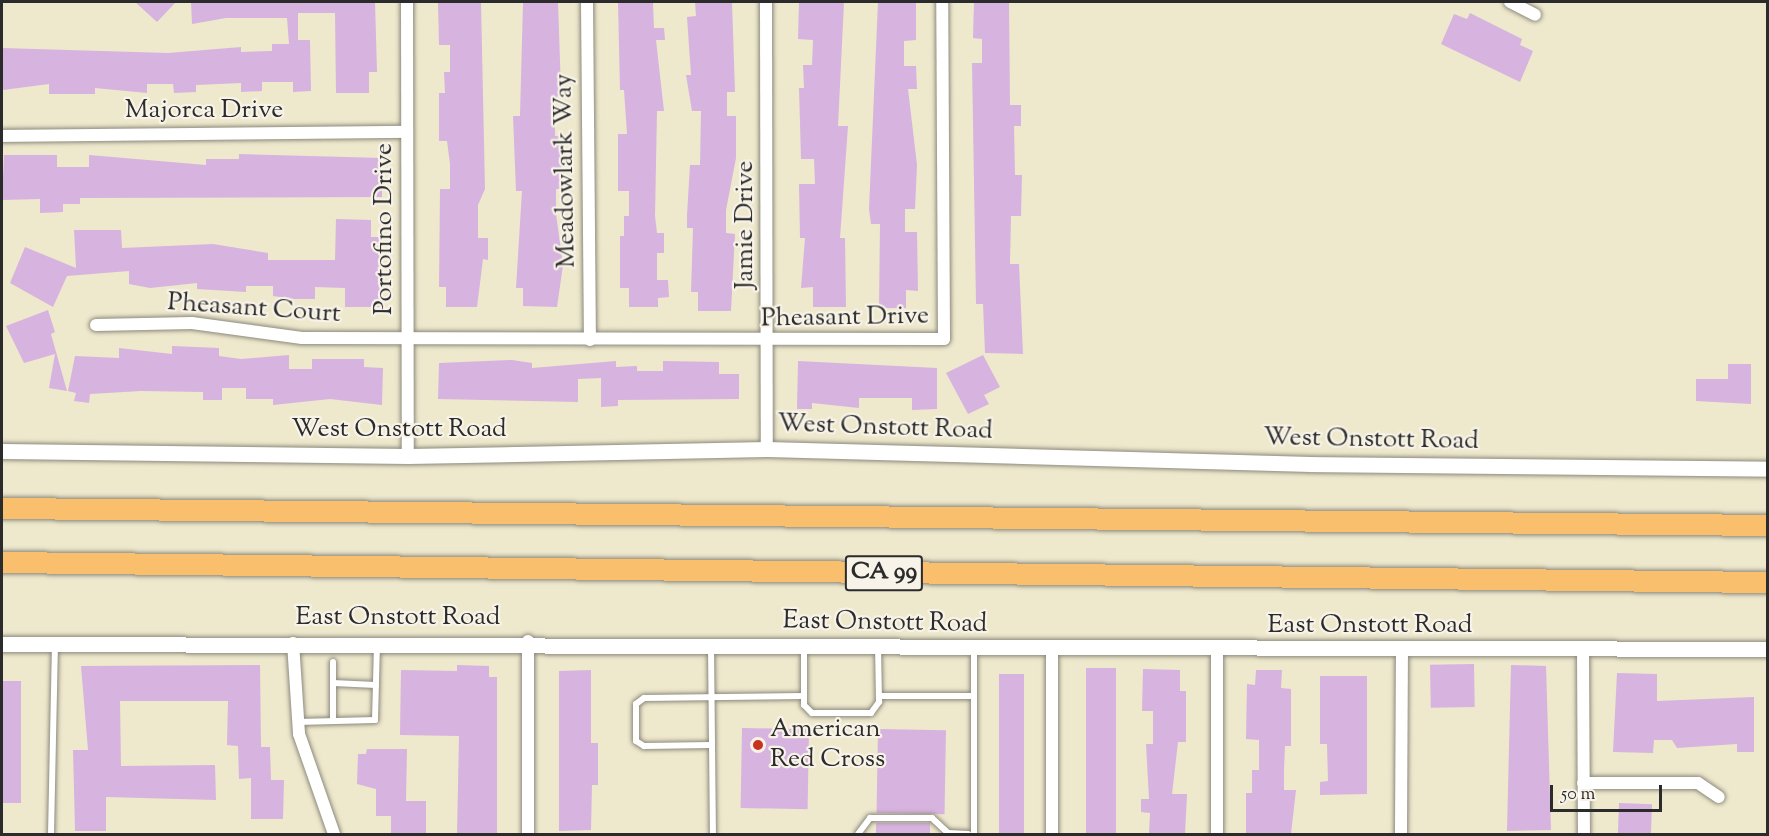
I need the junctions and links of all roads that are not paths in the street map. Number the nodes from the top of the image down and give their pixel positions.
1 (407, 2) edge
2 (587, 2) edge
3 (766, 2) edge
4 (942, 2) edge
5 (1510, 2) edge
6 (1535, 15) dead end
7 (407, 132) junction
8 (2, 136) edge
9 (96, 325) dead end
10 (408, 338) junction
11 (590, 340) junction
12 (769, 341) junction
13 (767, 448) junction
14 (2, 452) edge
15 (408, 456) junction
16 (1767, 469) edge
17 (2, 508) edge
18 (1767, 525) edge
19 (2, 562) edge
20 (1767, 582) edge
21 (528, 641) junction
22 (377, 642) junction
23 (293, 643) junction
24 (2, 644) edge
25 (55, 644) junction
26 (711, 644) junction
27 (804, 645) junction
28 (878, 647) junction
29 (974, 648) junction
30 (1402, 649) junction
31 (1767, 649) edge
32 (1052, 650) junction
33 (1217, 650) junction
34 (1583, 650) junction
35 (333, 662) dead end
36 (333, 683) junction
37 (376, 684) junction
38 (804, 696) junction
39 (879, 696) junction
40 (974, 696) junction
41 (711, 697) junction
42 (333, 720) junction
43 (297, 722) junction
44 (711, 745) junction
45 (1584, 783) junction
46 (1719, 797) dead end
47 (51, 834) edge
48 (334, 834) edge
49 (528, 834) edge
50 (713, 834) edge
51 (858, 834) edge
52 (968, 834) edge
53 (974, 834) edge
54 (1052, 834) edge
55 (1217, 834) edge
56 (1401, 834) edge
57 (1584, 834) edge

1 - 7 street, Portofino Drive
2 - 11 street, Meadowlark Way
3 - 12 street, Jamie Drive
4 - 12 street, Pheasant Drive
5 - 6 street
7 - 8 street, Majorca Drive
7 - 10 street, Portofino Drive
9 - 10 street, Pheasant Court
10 - 11 street, Pheasant Drive
10 - 15 street, Portofino Drive
11 - 12 street, Pheasant Drive
12 - 13 street, Jamie Drive
13 - 15 street, West Onstott Road
13 - 16 street, West Onstott Road
14 - 15 street, West Onstott Road
17 - 18 highway, CA 99
19 - 20 highway, CA 99
21 - 22 street, East Onstott Road
21 - 26 street, East Onstott Road
21 - 49 street
22 - 23 street, East Onstott Road
22 - 37 lane
23 - 25 street, East Onstott Road
23 - 43 street
24 - 25 street, East Onstott Road
25 - 47 lane
26 - 27 street, East Onstott Road
26 - 41 lane
27 - 28 street, East Onstott Road
27 - 38 lane
28 - 29 street, East Onstott Road
28 - 39 lane
29 - 32 street, East Onstott Road
29 - 40 lane
30 - 33 street, East Onstott Road
30 - 34 street, East Onstott Road
30 - 56 street
31 - 34 street, East Onstott Road
32 - 33 street, East Onstott Road
32 - 54 street
33 - 55 street
34 - 45 street
35 - 36 lane
36 - 37 lane
36 - 42 lane
37 - 42 lane
38 - 39 lane
38 - 41 lane
39 - 40 lane
40 - 53 lane
41 - 44 lane
41 - 44 lane
42 - 43 lane
43 - 48 street
44 - 50 lane
45 - 46 street
45 - 57 street
51 - 52 lane

